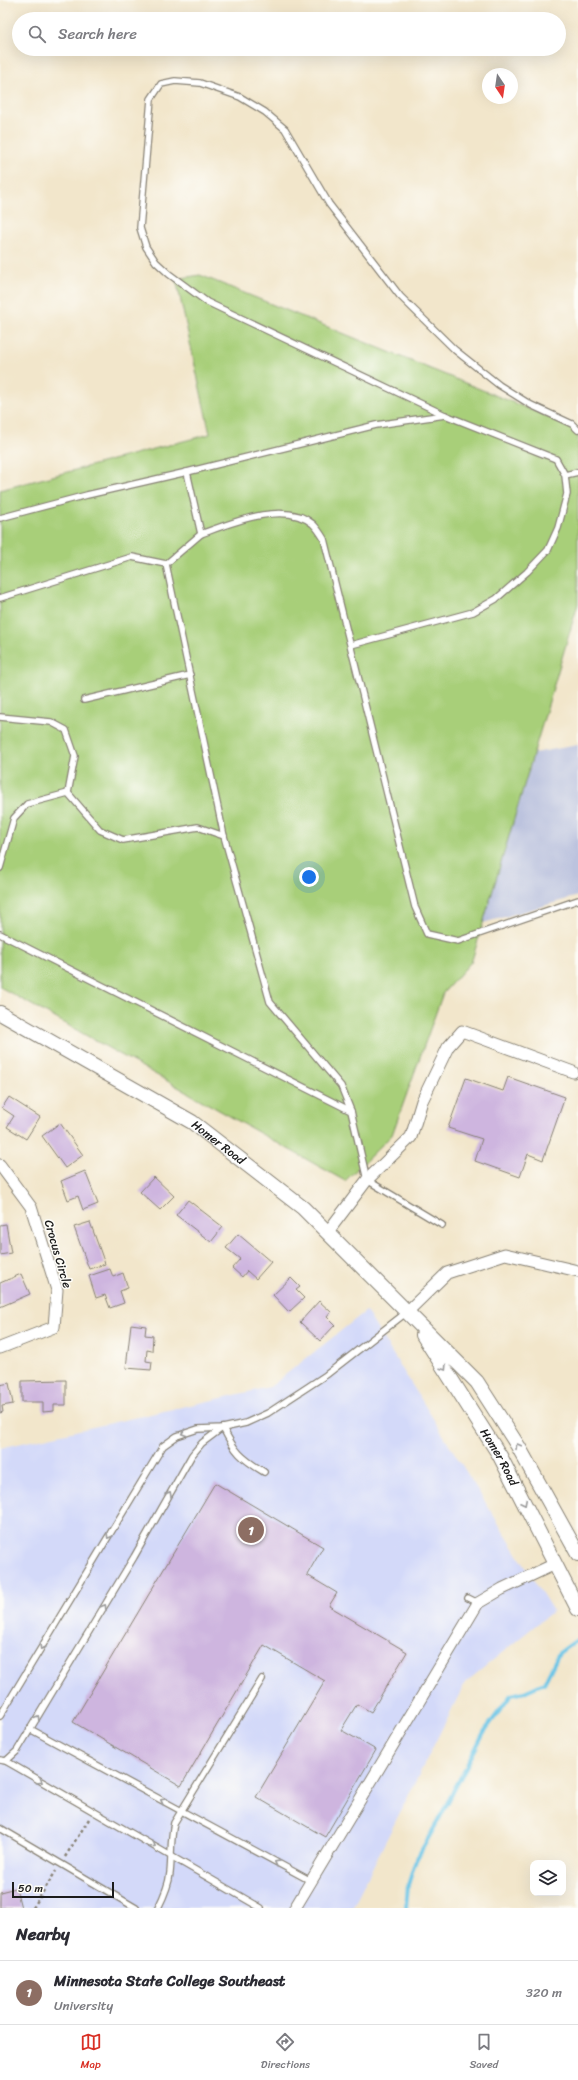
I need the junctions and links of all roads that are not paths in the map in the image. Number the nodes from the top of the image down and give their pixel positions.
1 (445, 415) junction
2 (578, 430) edge
3 (187, 472) junction
4 (578, 472) edge
5 (565, 475) junction
6 (0, 518) edge
7 (201, 534) junction
8 (166, 564) junction
9 (0, 598) edge
10 (350, 645) junction
11 (190, 675) junction
12 (84, 700) dead end
13 (0, 717) edge
14 (68, 793) junction
15 (224, 836) junction
16 (0, 868) edge
17 (578, 900) edge
18 (0, 934) edge
19 (0, 1013) edge
20 (573, 1072) dead end
21 (351, 1111) junction
22 (0, 1165) edge
23 (367, 1180) junction
24 (442, 1225) dead end
25 (327, 1233) junction
26 (578, 1271) edge
27 (407, 1312) junction
28 (0, 1348) edge
29 (223, 1428) junction
30 (264, 1472) dead end
31 (578, 1554) edge
32 (555, 1564) junction
33 (578, 1609) edge
34 (262, 1679) dead end
35 (0, 1716) edge
36 (30, 1729) junction
37 (3, 1761) edge
38 (181, 1811) junction
39 (0, 1828) edge
40 (170, 1854) junction
41 (311, 1881) junction
42 (136, 1908) edge
43 (158, 1908) edge
44 (261, 1908) edge
45 (295, 1908) edge

1 - 2 lane
1 - 3 lane
1 - 5 lane
3 - 6 lane
3 - 7 lane
4 - 5 lane
5 - 10 lane
7 - 8 lane
7 - 10 lane
8 - 9 lane
8 - 11 lane
10 - 17 lane
11 - 12 lane
11 - 15 lane
13 - 14 lane
14 - 15 lane
14 - 16 lane
15 - 21 lane
18 - 21 lane
19 - 25 street, Homer Road
20 - 23 street
21 - 23 lane
22 - 28 street, Crocus Circle
23 - 24 lane
23 - 25 street
25 - 27 street, Homer Road
26 - 27 street
27 - 29 lane
31 -> 27 street, Homer Road
27 -> 32 street, Homer Road
29 - 30 lane
29 -> 35 lane
36 -> 29 lane
32 - 33 street, Homer Road
32 - 41 street
34 - 38 lane
36 - 37 lane
38 -> 36 lane
37 -> 40 lane
38 - 40 lane
41 -> 38 lane
39 - 42 lane
40 - 43 lane
40 - 44 lane
41 - 45 street

